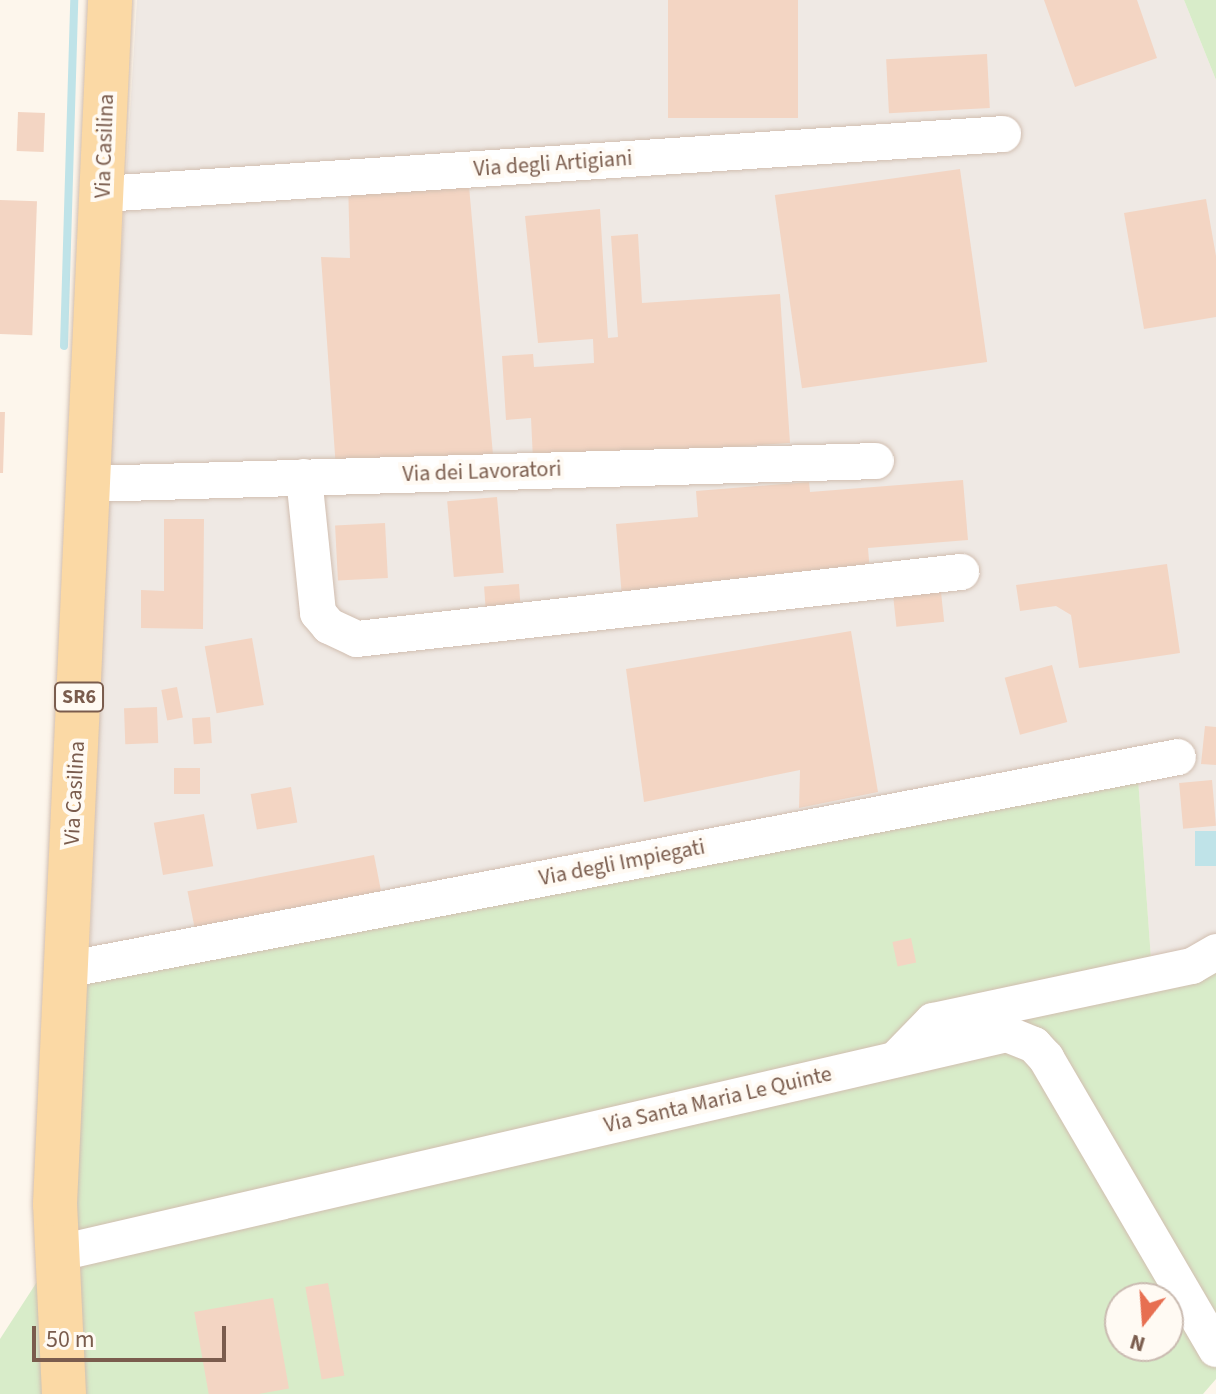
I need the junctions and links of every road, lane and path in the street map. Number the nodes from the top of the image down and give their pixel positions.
1 (110, 0) edge
2 (1003, 134) dead end
3 (103, 194) junction
4 (876, 461) dead end
5 (304, 477) junction
6 (89, 484) junction
7 (961, 572) dead end
8 (1178, 757) dead end
9 (1216, 952) edge
10 (65, 970) junction
11 (896, 1059) junction
12 (55, 1254) junction
13 (1216, 1349) edge
14 (64, 1394) edge

1 - 3 main road, Via Casilina / SR6
2 - 3 street, Via degli Artigiani
3 - 6 main road, Via Casilina / SR6
4 - 5 street, Via dei Lavoratori
5 - 6 street, Via dei Lavoratori
5 - 7 street
6 - 10 main road, Via Casilina / SR6
8 - 10 street, Via degli Impiegati
9 - 11 street
10 - 12 main road, Via Casilina / SR6
11 - 12 street, Via Santa Maria Le Quinte
11 - 13 street, Via Santa Maria Le Quinte
12 - 14 main road, Via Casilina / SR6

